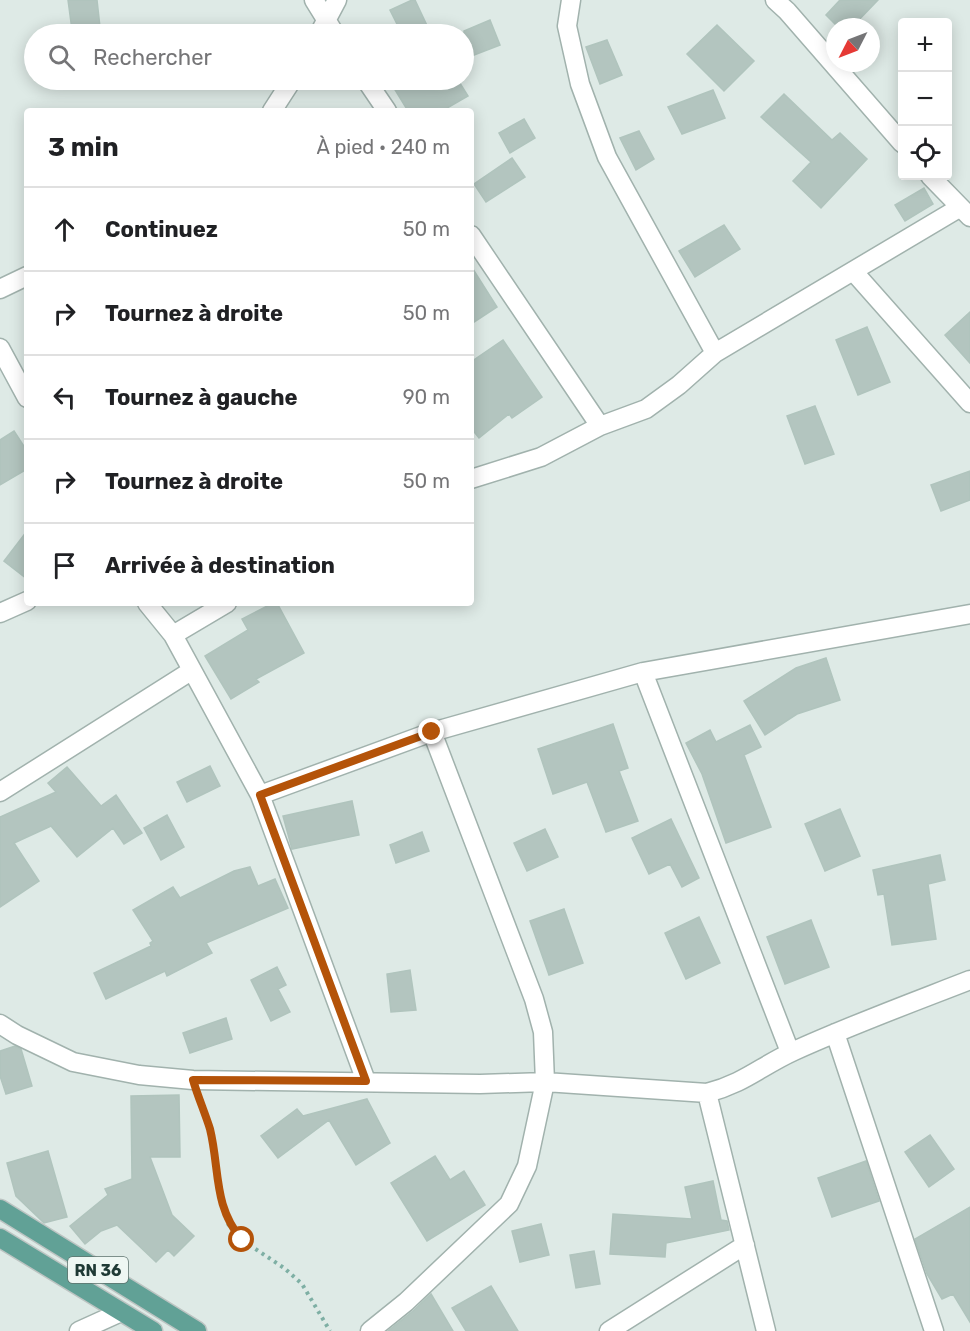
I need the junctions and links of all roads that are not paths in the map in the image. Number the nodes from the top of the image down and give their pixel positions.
1 (314, 0) edge
2 (337, 0) edge
3 (571, 0) edge
4 (775, 0) edge
5 (324, 24) edge
6 (329, 24) edge
7 (286, 90) edge
8 (373, 90) edge
9 (274, 108) edge
10 (385, 108) edge
11 (898, 137) edge
12 (934, 180) edge
13 (964, 213) edge
14 (474, 239) edge
15 (853, 271) junction
16 (24, 277) edge
17 (0, 289) edge
18 (0, 348) edge
19 (714, 353) junction
20 (24, 392) edge
21 (970, 404) edge
22 (600, 426) junction
23 (474, 478) edge
24 (24, 602) edge
25 (149, 606) edge
26 (222, 606) edge
27 (0, 613) edge
28 (970, 614) edge
29 (173, 635) junction
30 (191, 671) junction
31 (643, 672) junction
32 (432, 732) junction
33 (0, 792) edge
34 (260, 795) junction
35 (970, 980) edge
36 (0, 1024) edge
37 (835, 1033) junction
38 (790, 1052) junction
39 (366, 1081) junction
40 (545, 1082) junction
41 (707, 1093) junction
42 (0, 1209) edge
43 (0, 1238) edge
44 (745, 1245) junction
45 (121, 1312) junction
46 (80, 1331) edge
47 (153, 1331) edge
48 (197, 1331) edge
49 (370, 1331) edge
50 (609, 1331) edge
51 (766, 1331) edge
52 (934, 1331) edge

1 - 5 street
2 - 6 street
3 - 19 street
4 - 11 street
7 - 9 street
8 - 10 street
12 - 13 street
13 - 15 street
14 - 22 street
15 - 19 street
15 - 21 street
16 - 17 street
18 - 20 street
19 - 22 street
22 - 23 street
24 - 27 street
25 - 29 street
26 - 29 street
28 - 31 street
29 - 30 street
30 - 33 street
30 - 34 street
31 - 32 street
31 - 38 street
32 - 34 street
32 - 40 street
34 - 39 street
35 - 37 street
36 - 39 street
37 - 38 street
37 - 52 street
38 - 41 street
39 - 40 street
40 - 41 street
40 - 49 street
41 - 44 street
42 - 48 main road, RN 36
43 - 45 main road, RN 36
44 - 50 street
44 - 51 street
45 - 46 street
45 - 47 main road, RN 36

